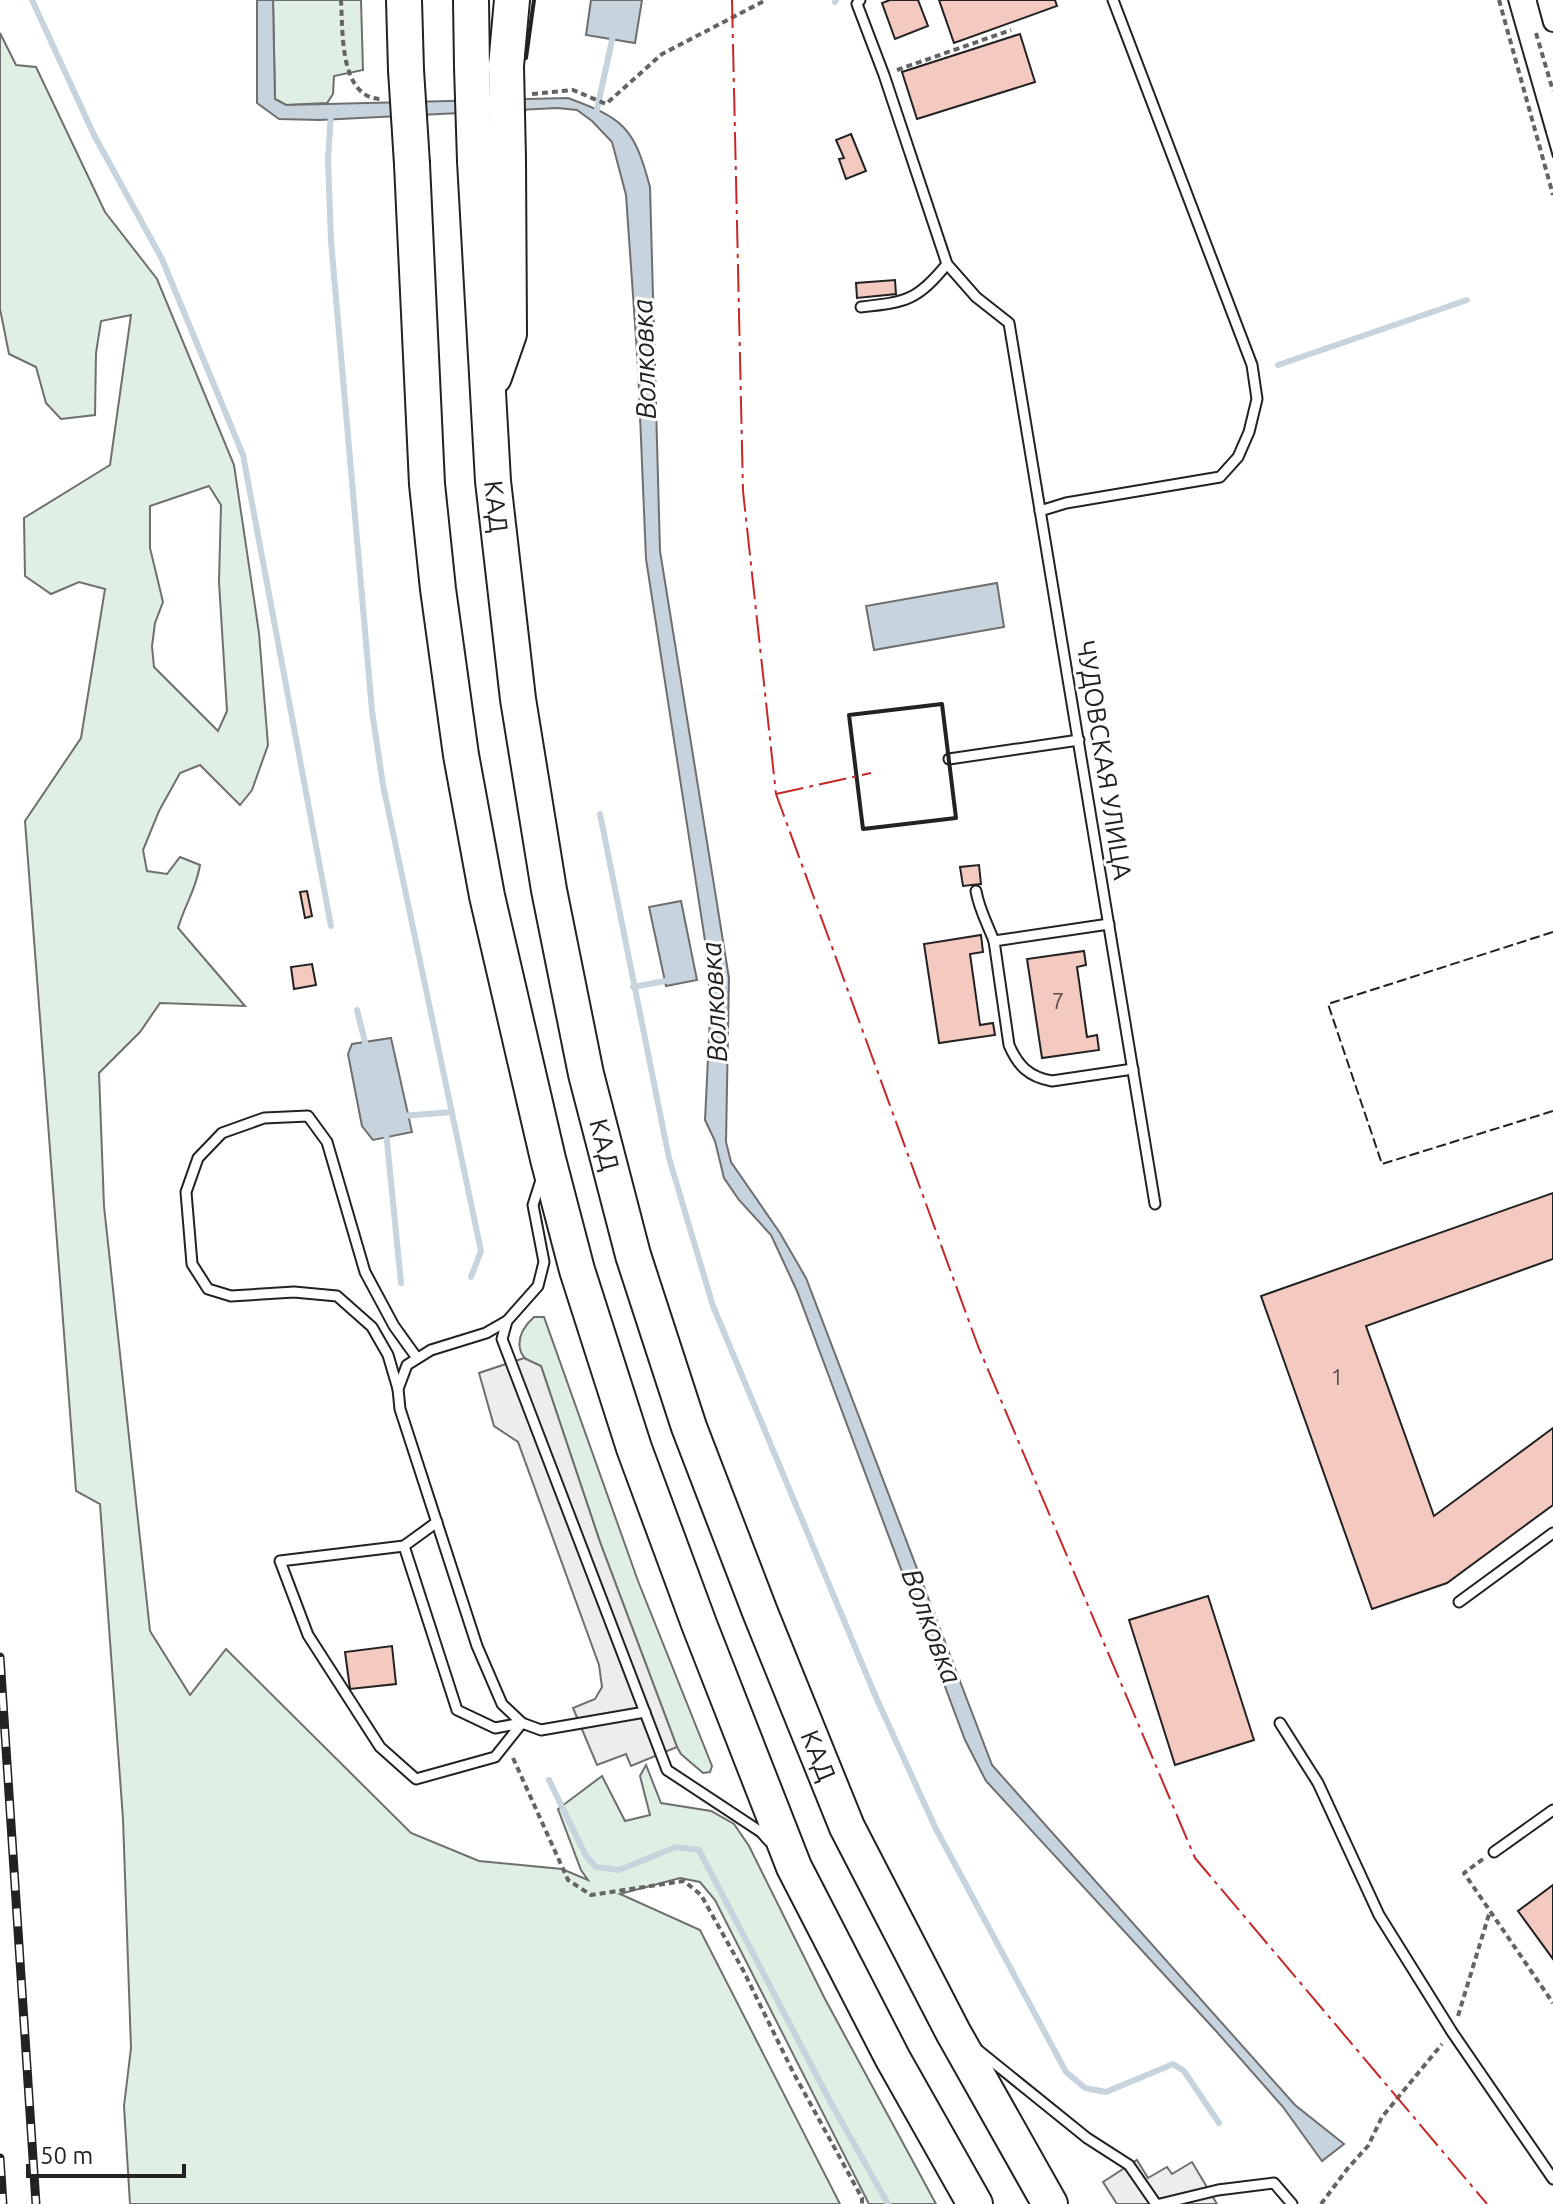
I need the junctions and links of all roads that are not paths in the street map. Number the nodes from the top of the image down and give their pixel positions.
1 (404, 0) edge
2 (471, 0) edge
3 (512, 0) edge
4 (860, 0) edge
5 (1114, 0) edge
6 (1547, 0) edge
7 (1544, 26) edge
8 (492, 160) junction
9 (947, 264) junction
10 (861, 307) dead end
11 (1040, 511) junction
12 (1079, 740) junction
13 (949, 759) dead end
14 (976, 891) dead end
15 (1109, 924) junction
16 (994, 941) junction
17 (1133, 1069) junction
18 (548, 1159) junction
19 (1155, 1204) dead end
20 (507, 1321) junction
21 (417, 1358) junction
22 (398, 1389) junction
23 (437, 1522) junction
24 (1553, 1533) edge
25 (404, 1546) junction
26 (1459, 1602) dead end
27 (645, 1712) junction
28 (522, 1723) junction
29 (1280, 1723) dead end
30 (1553, 1810) edge
31 (1494, 1852) road end
32 (794, 1867) junction
33 (953, 2032) junction
34 (1553, 2179) edge
35 (975, 2204) edge
36 (1050, 2204) edge
37 (1158, 2204) edge
38 (1292, 2204) edge

1 - 18 highway, bridge
2 - 8 highway, КАД, bridge
3 - 8 highway, bridge
4 - 9 lane
5 - 11 lane
6 - 7 street
8 - 33 highway, КАД
9 - 10 lane
9 - 11 lane, ЧУДОВСКАЯ УЛИЦА
11 - 12 lane, ЧУДОВСКАЯ УЛИЦА
12 - 13 lane
12 - 15 lane, ЧУДОВСКАЯ УЛИЦА
14 - 16 lane
15 - 16 lane
15 - 17 lane, ЧУДОВСКАЯ УЛИЦА
16 - 17 lane
17 - 19 lane, ЧУДОВСКАЯ УЛИЦА
18 - 20 lane
18 - 32 highway
20 - 21 lane
20 - 27 lane
21 - 22 lane
21 - 22 lane
22 - 23 lane
23 - 25 lane
23 - 28 lane
24 - 26 lane
25 - 28 lane
25 - 28 lane
27 - 28 lane
27 - 32 lane
29 - 34 lane
30 - 31 lane
32 - 35 highway
33 - 36 highway, КАД
33 - 37 lane
37 - 38 lane

